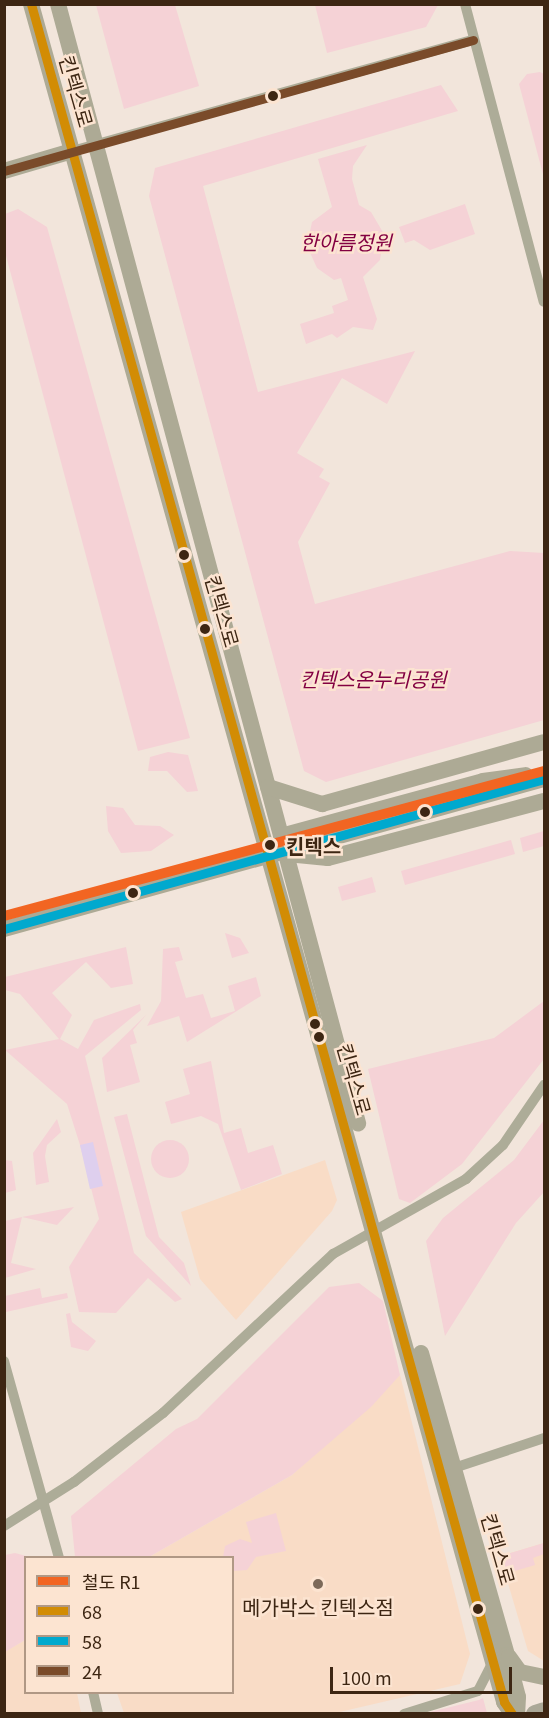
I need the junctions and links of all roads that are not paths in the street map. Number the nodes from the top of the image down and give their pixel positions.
1 (31, 4) edge
2 (58, 4) edge
3 (465, 4) edge
4 (473, 40) junction
5 (96, 146) junction
6 (72, 151) junction
7 (4, 171) edge
8 (544, 302) edge
9 (541, 745) edge
10 (544, 774) edge
11 (544, 779) edge
12 (268, 787) junction
13 (544, 801) edge
14 (281, 836) junction
15 (278, 856) junction
16 (4, 929) edge
17 (544, 1085) edge
18 (380, 1226) junction
19 (4, 1361) edge
20 (544, 1438) edge
21 (454, 1468) junction
22 (45, 1502) junction
23 (4, 1526) edge
24 (59, 1556) edge
25 (500, 1658) junction
26 (544, 1677) edge
27 (93, 1694) edge
28 (544, 1711) edge
29 (98, 1713) edge
30 (404, 1713) edge
31 (512, 1713) edge
32 (517, 1713) edge
33 (535, 1713) edge

1 - 6 main road, 킨텍스로
2 - 5 main road, 킨텍스로
3 - 4 street
4 - 5 street
4 - 8 street
5 - 6 street
5 - 12 main road, 킨텍스로
6 - 7 main road
6 - 15 main road, 킨텍스로
9 - 12 main road
10 - 14 main road
11 - 15 main road
12 - 14 main road, 킨텍스로
13 - 15 main road
14 - 15 main road, 킨텍스로
15 - 16 main road
15 - 18 main road, 킨텍스로
17 - 18 street
18 - 21 main road, 킨텍스로
18 - 22 street
18 - 25 main road, 킨텍스로
19 - 22 street
20 - 21 street
21 - 25 main road, 킨텍스로
22 - 23 street
22 - 24 street
25 - 26 main road
25 - 30 street
25 - 31 main road, 킨텍스로
25 - 32 main road, 킨텍스로
27 - 29 street
28 - 33 main road

